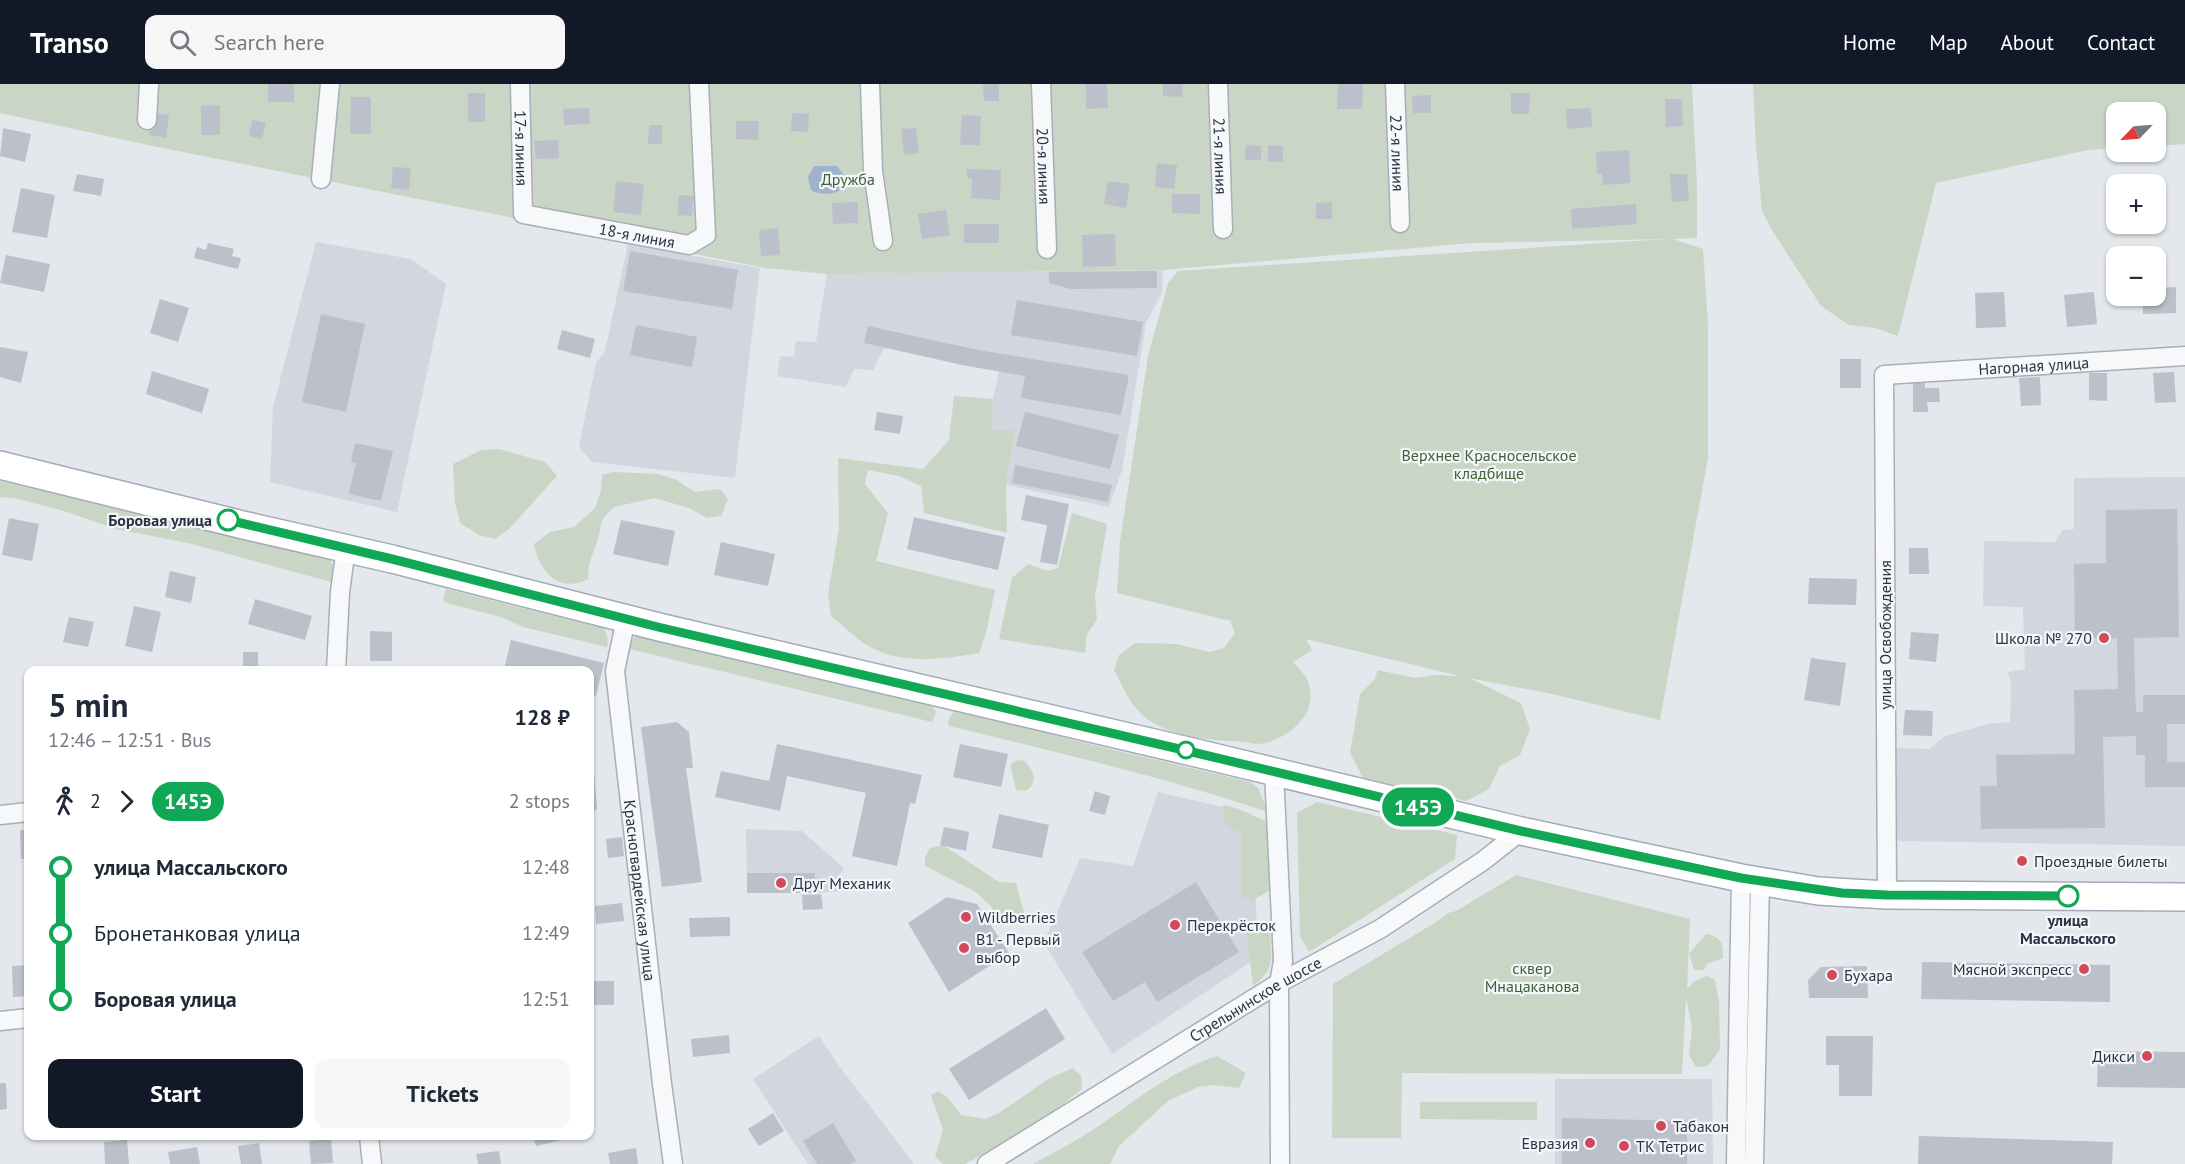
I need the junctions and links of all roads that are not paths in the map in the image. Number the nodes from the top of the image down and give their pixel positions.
1 (149, 84) edge
2 (330, 84) edge
3 (520, 84) edge
4 (699, 84) edge
5 (870, 84) edge
6 (1041, 84) edge
7 (1218, 84) edge
8 (1395, 84) edge
9 (147, 120) dead end
10 (321, 179) dead end
11 (523, 214) joint
12 (1400, 223) dead end
13 (1223, 229) dead end
14 (883, 242) dead end
15 (1047, 249) dead end
16 (2185, 356) edge
17 (1884, 375) joint
18 (0, 465) edge
19 (346, 548) junction
20 (626, 618) junction
21 (336, 666) edge
22 (1274, 772) junction
23 (24, 812) edge
24 (0, 815) edge
25 (1521, 831) junction
26 (1750, 880) junction
27 (1887, 895) junction
28 (2185, 897) edge
29 (1279, 982) junction
30 (24, 1018) edge
31 (0, 1021) edge
32 (369, 1140) edge
33 (372, 1164) edge
34 (673, 1164) edge
35 (987, 1164) edge
36 (1280, 1164) edge
37 (1736, 1164) edge
38 (1754, 1164) edge

1 - 9 street
2 - 10 street
3 - 11 street, 17-я линия
4 - 11 street, 18-я линия
5 - 14 street
6 - 15 street, 20-я линия
7 - 13 street, 21-я линия
8 - 12 street, 22-я линия
16 - 17 street, Нагорная улица
17 - 27 street, улица Освобождения
18 - 19 main road
19 - 20 main road
19 - 21 street
20 - 22 main road
20 - 34 street, Красногвардейская улица
22 - 25 main road
22 - 29 street
23 - 24 street
25 - 26 main road
25 - 29 street, Стрельнинское шоссе
26 - 27 main road
26 - 37 street
26 - 38 street
27 - 28 main road
29 - 35 street, Стрельнинское шоссе
29 - 36 street
30 - 31 street
32 - 33 street

